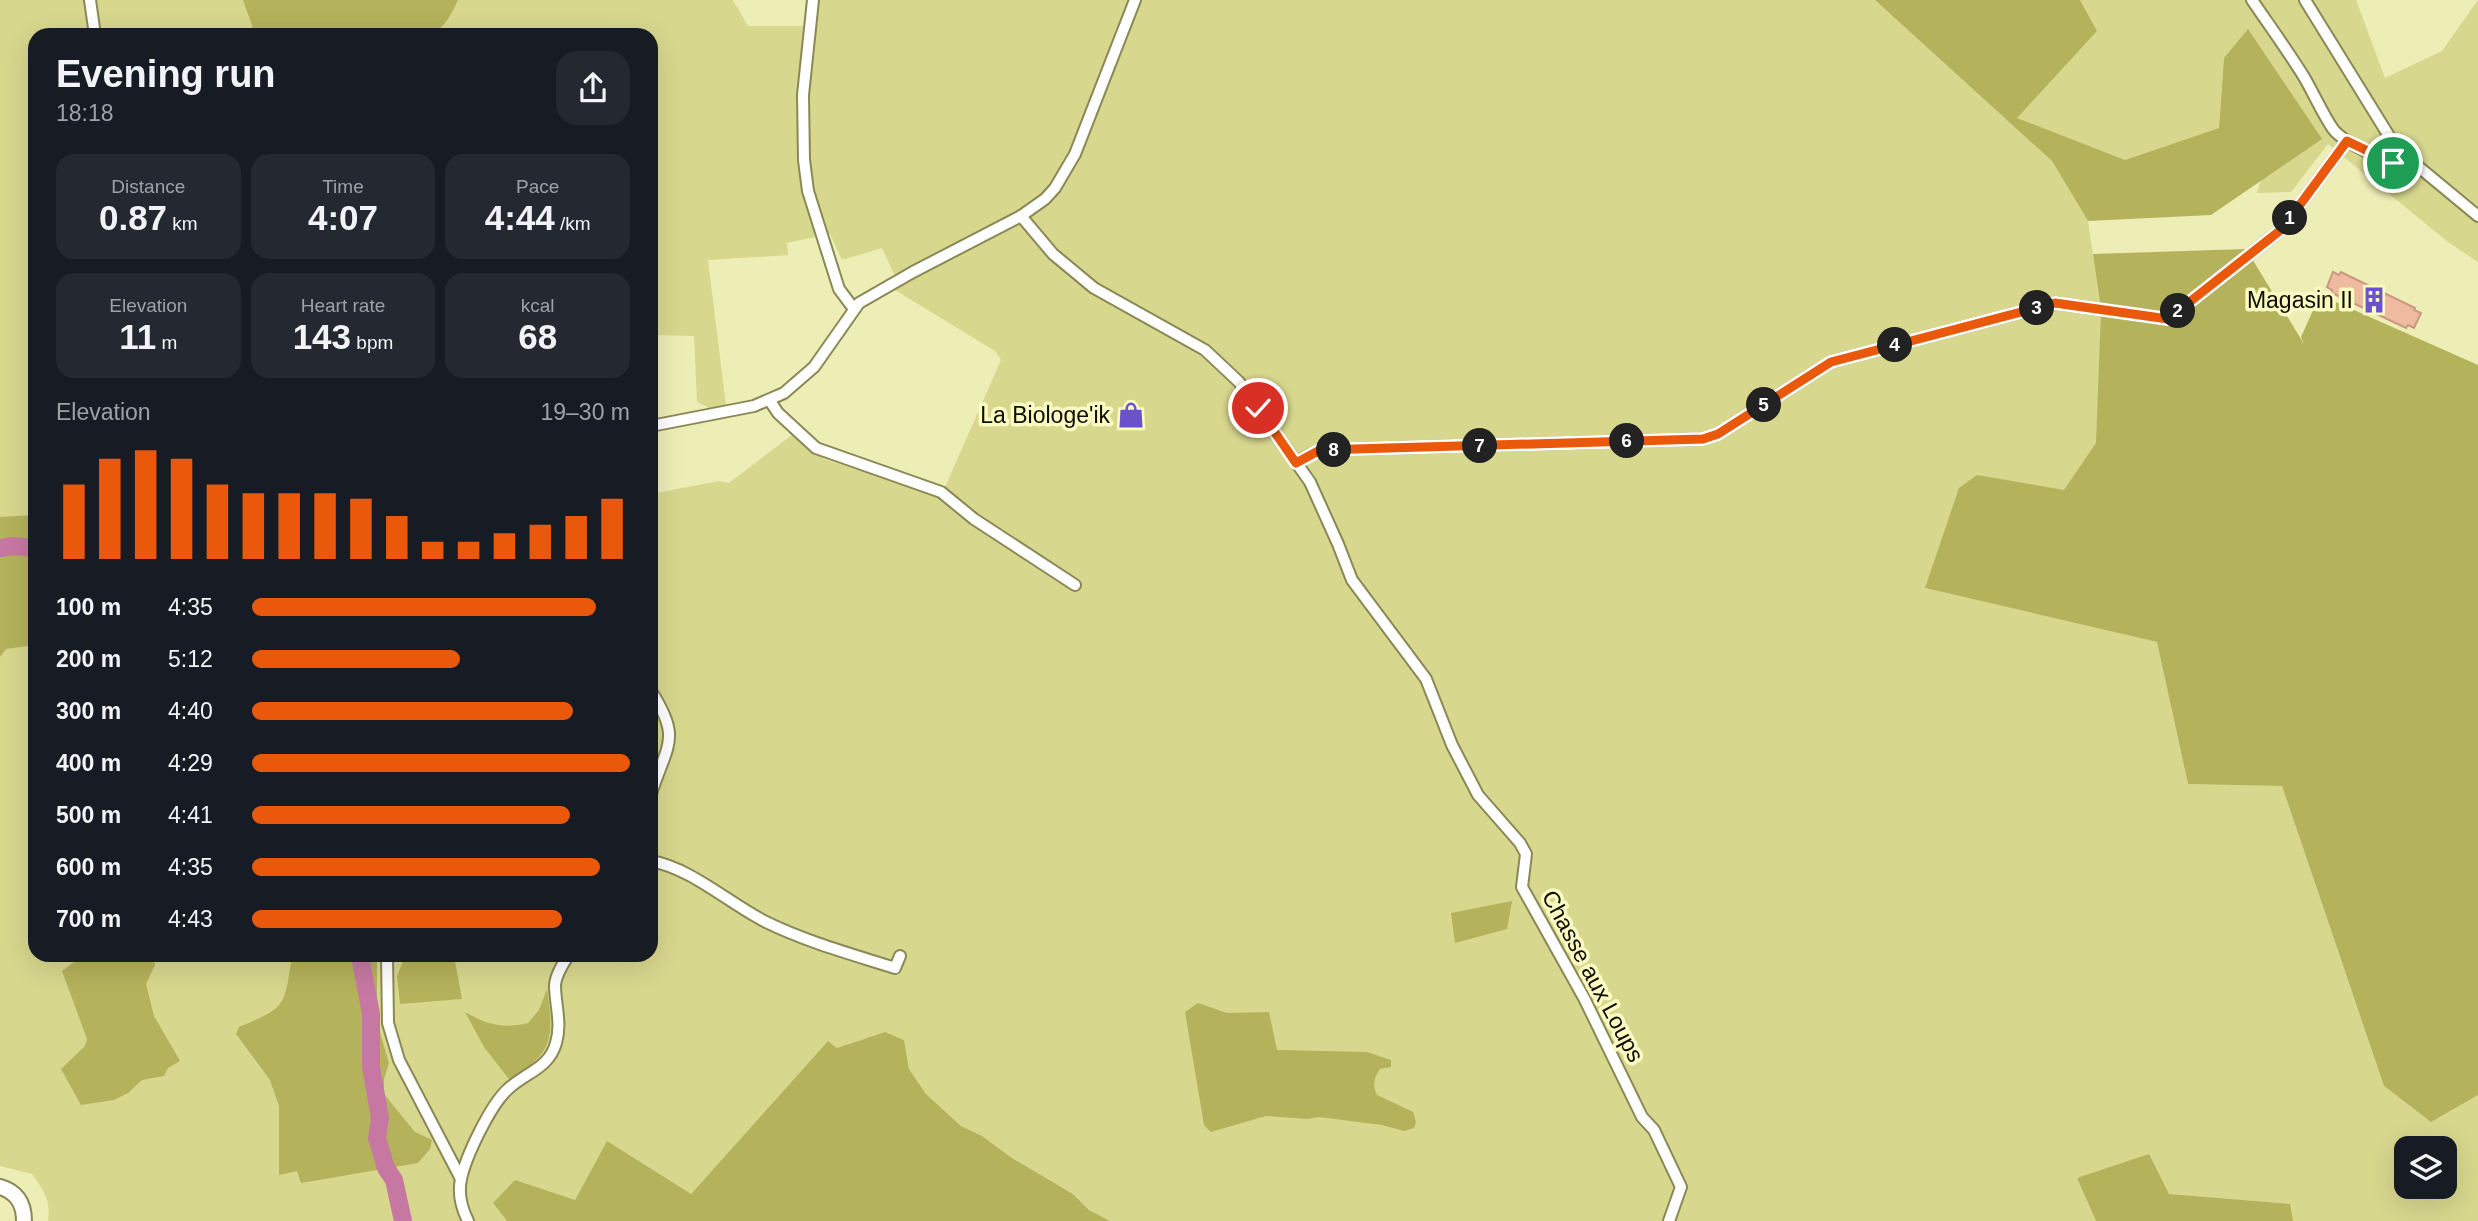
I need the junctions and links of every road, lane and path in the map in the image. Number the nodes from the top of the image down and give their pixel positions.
1 (90, 0) edge
2 (813, 0) edge
3 (1135, 0) edge
4 (2252, 0) edge
5 (2305, 0) edge
6 (94, 28) edge
7 (2347, 141) junction
8 (2409, 160) junction
9 (1021, 216) junction
10 (2478, 216) edge
11 (854, 309) junction
12 (770, 401) junction
13 (658, 425) edge
14 (1296, 463) junction
15 (1075, 585) dead end
16 (658, 702) edge
17 (658, 775) edge
18 (658, 863) edge
19 (900, 956) dead end
20 (387, 962) edge
21 (565, 962) edge
22 (461, 1179) junction
23 (0, 1187) edge
24 (24, 1221) edge
25 (468, 1221) edge
26 (1669, 1221) edge

1 - 6 street
2 - 11 street
3 - 9 street
4 - 7 street
5 - 8 street
7 - 8 street
7 - 14 street
8 - 10 street
9 - 11 street
9 - 14 street, Chasse aux Loups
11 - 12 street
12 - 13 street
12 - 15 street
14 - 26 street, Chasse aux Loups
16 - 17 street
18 - 19 street
20 - 22 street
21 - 22 street
22 - 25 street
23 - 24 main road

